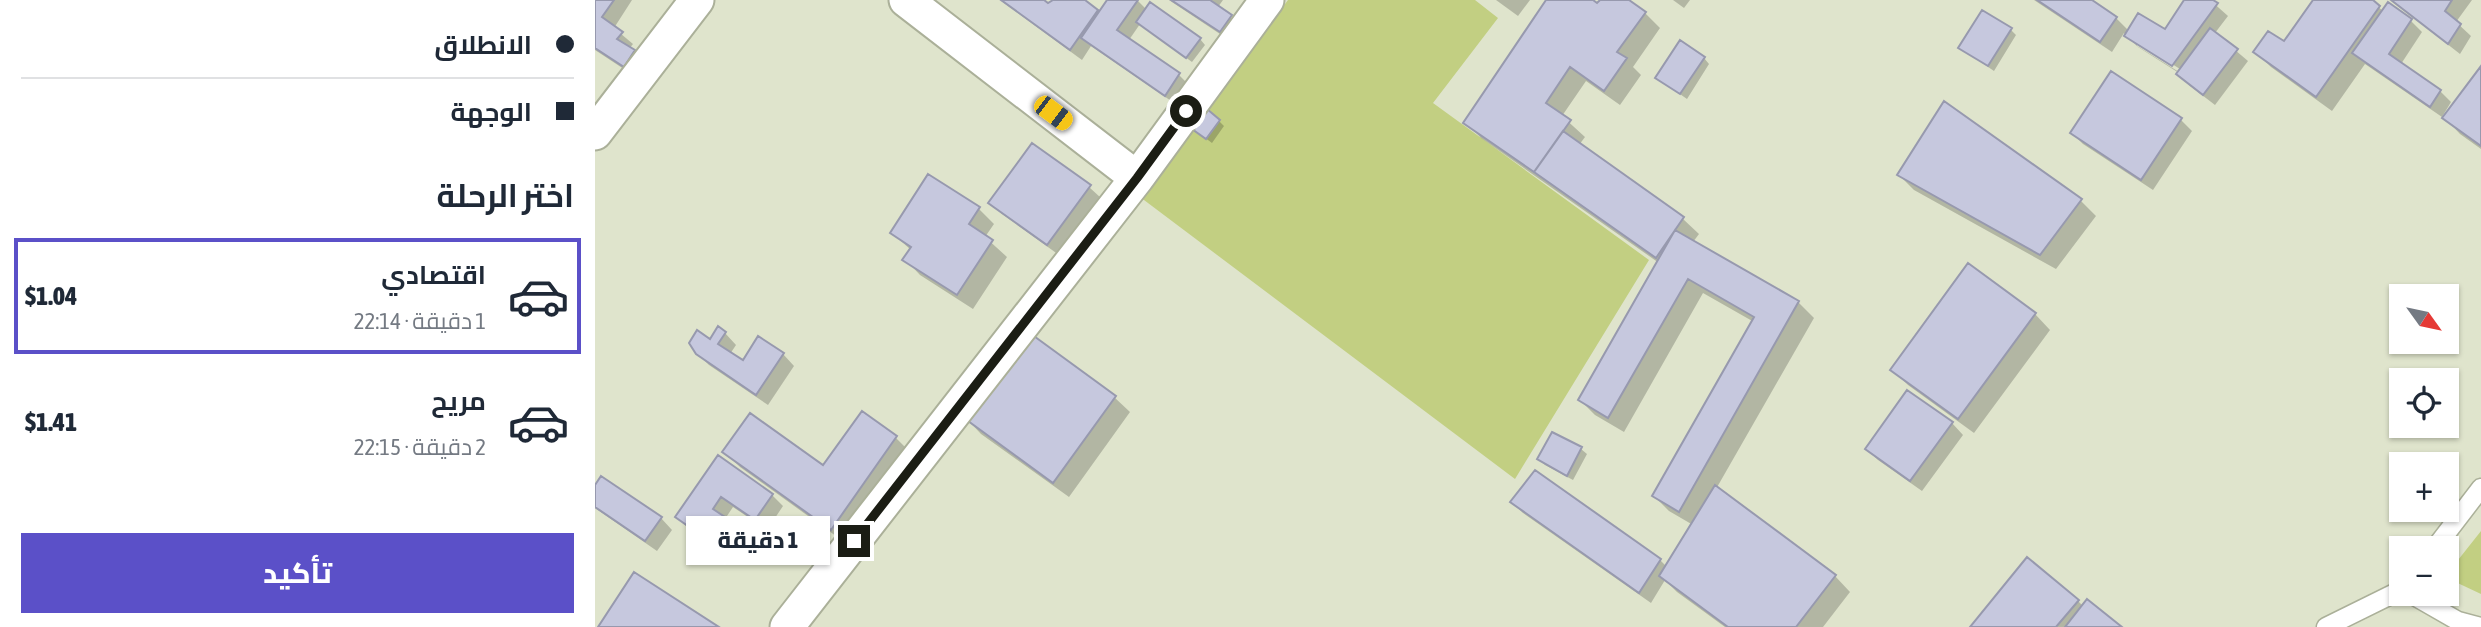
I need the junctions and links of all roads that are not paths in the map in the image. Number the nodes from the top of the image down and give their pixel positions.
1 (697, 0) edge
2 (906, 0) edge
3 (1267, 0) edge
4 (595, 133) edge
5 (1137, 178) junction
6 (2481, 488) edge
7 (2444, 536) edge
8 (2389, 596) edge
9 (2432, 606) edge
10 (787, 627) edge
11 (2326, 627) edge
12 (2481, 627) edge

1 - 4 street
2 - 5 street
3 - 5 street
5 - 10 street
6 - 7 lane
8 - 11 lane
9 - 12 lane

